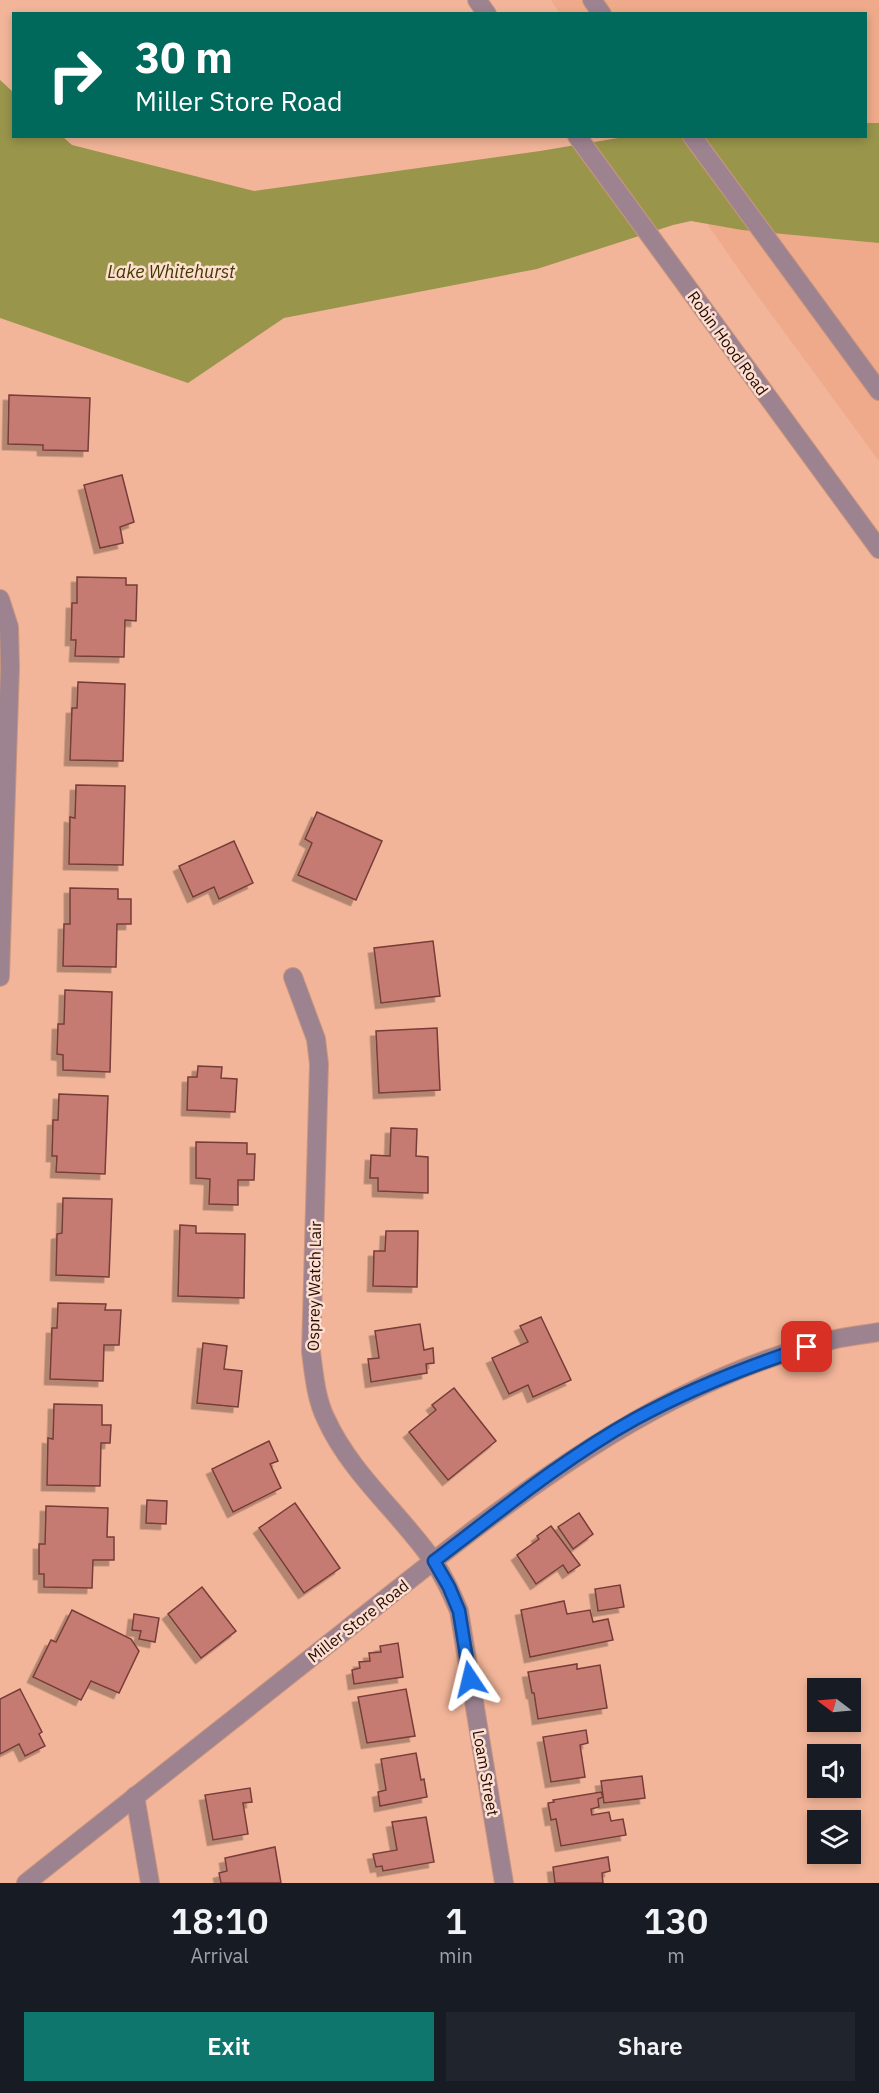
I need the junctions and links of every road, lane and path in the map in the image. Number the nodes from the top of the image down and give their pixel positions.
1 (578, 138) edge
2 (693, 138) edge
3 (879, 391) edge
4 (879, 549) edge
5 (0, 599) edge
6 (3, 837) edge
7 (0, 977) edge
8 (293, 977) dead end
9 (879, 1332) edge
10 (434, 1561) junction
11 (135, 1796) junction
12 (26, 1883) edge
13 (150, 1883) edge
14 (504, 1883) edge

1 - 4 street, Robin Hood Road
2 - 3 street
5 - 6 street
6 - 7 street
8 - 10 street, Osprey Watch Lair
9 - 10 street, Miller Store Road
10 - 11 street, Miller Store Road
10 - 14 street, Loam Street
11 - 12 street, Miller Store Road
11 - 13 street

